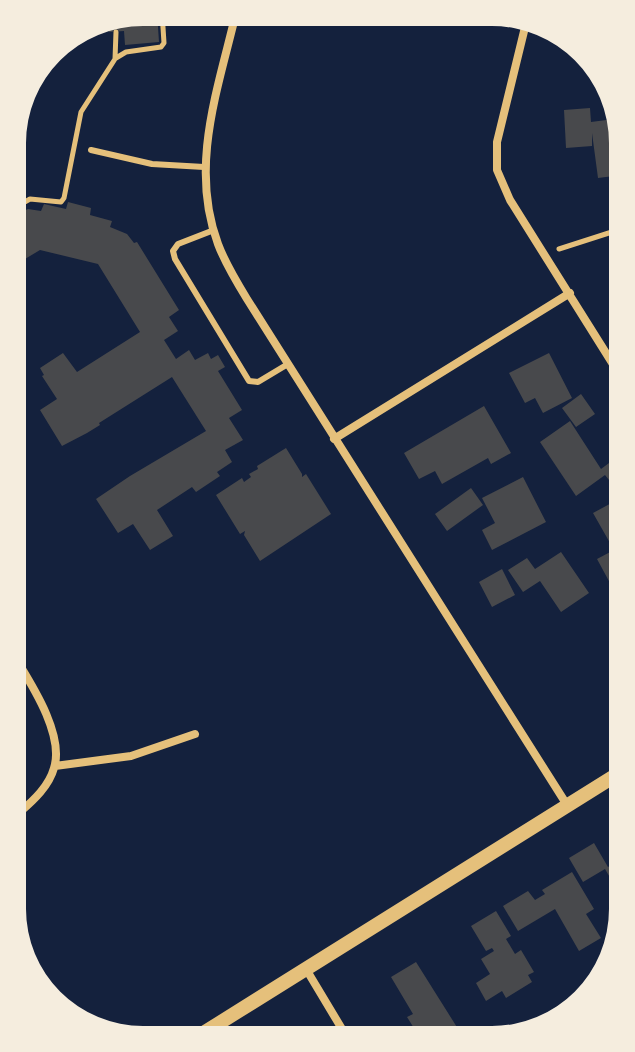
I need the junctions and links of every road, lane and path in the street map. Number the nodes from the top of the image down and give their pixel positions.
1 (163, 26) edge
2 (233, 26) edge
3 (524, 30) edge
4 (116, 32) dead end
5 (115, 59) junction
6 (91, 150) dead end
7 (204, 167) junction
8 (26, 201) edge
9 (214, 230) junction
10 (609, 233) edge
11 (545, 254) junction
12 (570, 293) junction
13 (609, 357) edge
14 (288, 364) junction
15 (334, 439) junction
16 (26, 678) edge
17 (195, 734) dead end
18 (55, 766) junction
19 (609, 779) edge
20 (567, 805) junction
21 (26, 807) edge
22 (306, 969) junction
23 (215, 1026) edge
24 (340, 1026) edge

1 - 5 path
2 - 7 street
3 - 11 street
4 - 5 path
5 - 8 path
6 - 7 lane
7 - 9 street
9 - 14 street
9 - 14 lane
10 - 11 path
11 - 12 street
12 - 13 street
12 - 15 street
14 - 15 street
15 - 20 street
16 - 18 street
17 - 18 street
18 - 21 street
19 - 20 street
20 - 22 street
22 - 23 street
22 - 24 street

